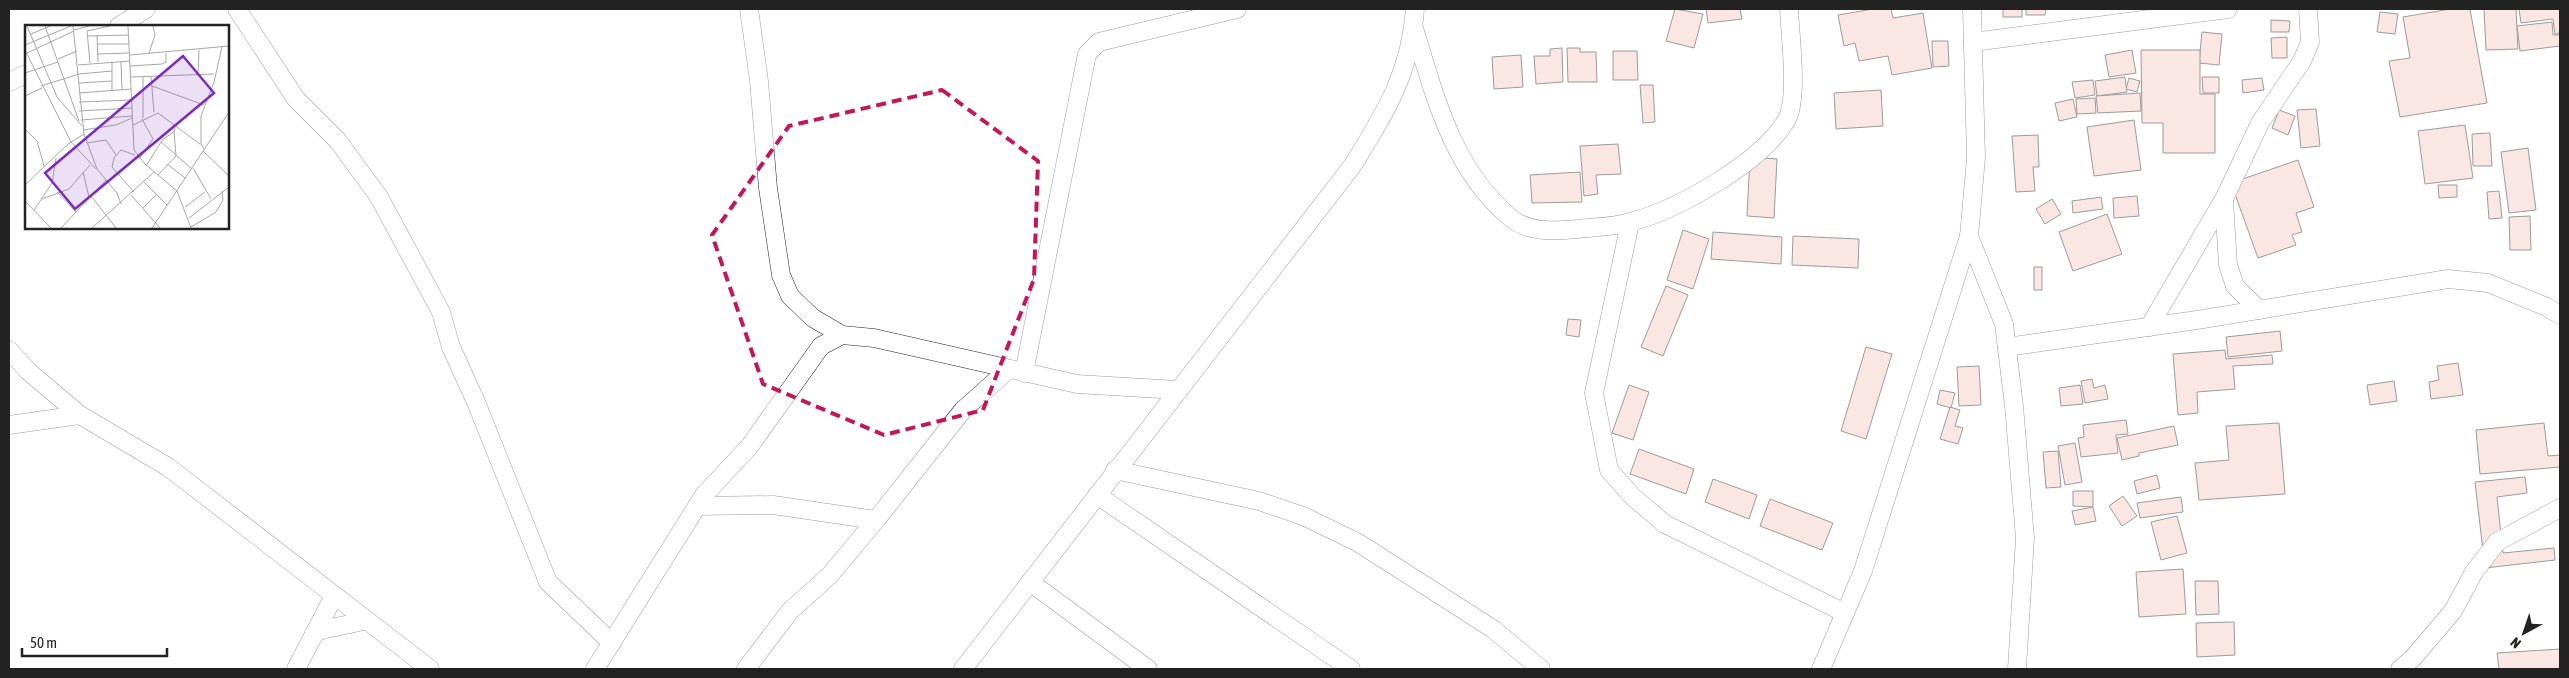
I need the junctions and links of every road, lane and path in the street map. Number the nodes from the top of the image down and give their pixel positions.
1 (146, 9) edge
2 (237, 9) edge
3 (749, 9) edge
4 (1237, 9) edge
5 (1789, 9) edge
6 (1972, 9) edge
7 (2228, 9) edge
8 (2308, 9) edge
9 (1414, 17) edge
10 (121, 25) edge
11 (1973, 42) junction
12 (25, 74) edge
13 (9, 82) edge
14 (2224, 199) junction
15 (1630, 223) junction
16 (1969, 236) junction
17 (2259, 310) junction
18 (2560, 315) edge
19 (2149, 327) junction
20 (842, 335) junction
21 (2007, 347) junction
22 (9, 351) edge
23 (1016, 371) junction
24 (1177, 390) junction
25 (80, 415) junction
26 (9, 425) edge
27 (1115, 470) junction
28 (1097, 495) junction
29 (697, 506) junction
30 (2560, 508) edge
31 (876, 520) junction
32 (1030, 582) junction
33 (334, 596) junction
34 (1845, 613) junction
35 (365, 620) junction
36 (314, 633) junction
37 (612, 643) junction
38 (296, 669) edge
39 (430, 669) edge
40 (595, 669) edge
41 (746, 669) edge
42 (963, 669) edge
43 (1148, 669) edge
44 (1352, 669) edge
45 (1541, 669) edge
46 (1821, 669) edge
47 (2017, 669) edge
48 (2400, 669) edge

1 - 10 street
2 - 37 street
3 - 20 street
4 - 23 street
5 - 15 street
6 - 11 street
7 - 11 street
8 - 14 street
9 - 15 street
9 - 24 street
11 - 16 street
12 - 13 street
14 - 17 street
14 - 19 street
15 - 34 street
16 - 21 street
16 - 34 street
17 - 18 street
17 - 19 street
19 - 21 street
20 - 23 street
20 - 29 street
21 - 47 street
22 - 25 street
23 - 24 street
23 - 31 street
24 - 27 street
25 - 26 street
25 - 33 street
27 - 28 street
27 - 45 street
28 - 32 street
28 - 44 street
29 - 31 street
29 - 37 street
30 - 48 street
31 - 41 street
32 - 42 street
32 - 43 street
33 - 35 street
33 - 36 street
34 - 46 street
35 - 36 street
35 - 39 street
36 - 38 street
37 - 40 street

